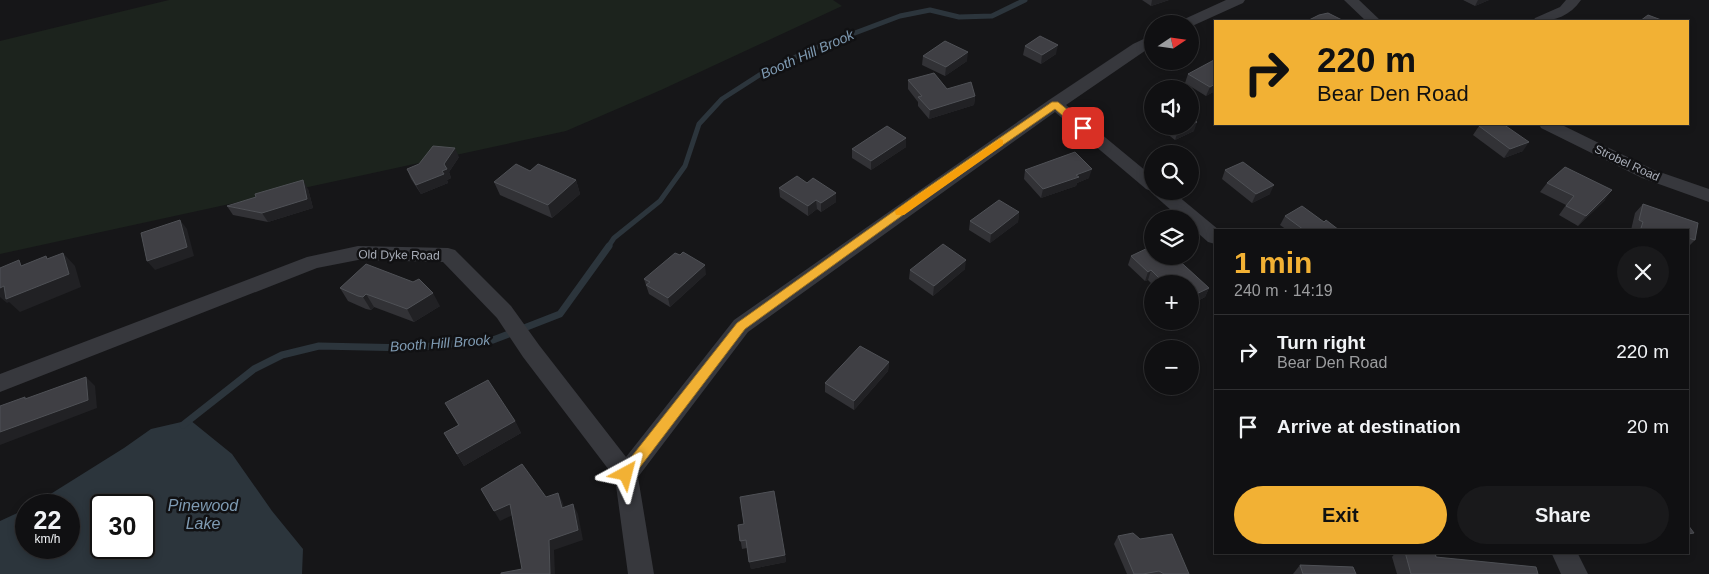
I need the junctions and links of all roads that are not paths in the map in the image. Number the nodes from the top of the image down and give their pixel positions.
1 (1238, 0) edge
2 (1351, 0) edge
3 (1574, 0) edge
4 (1199, 18) edge
5 (1373, 20) edge
6 (1542, 20) edge
7 (1144, 44) edge
8 (1055, 104) junction
9 (1549, 125) edge
10 (1144, 178) edge
11 (1709, 196) edge
12 (1171, 200) edge
13 (1214, 236) edge
14 (0, 383) edge
15 (626, 474) junction
16 (1564, 554) edge
17 (641, 574) edge
18 (1575, 574) edge

1 - 4 street
2 - 5 street
3 - 6 street
7 - 8 street
8 - 10 street
8 - 15 street
9 - 11 street, Strobel Road
12 - 13 street
14 - 15 street, Old Dyke Road
15 - 17 street
16 - 18 street

